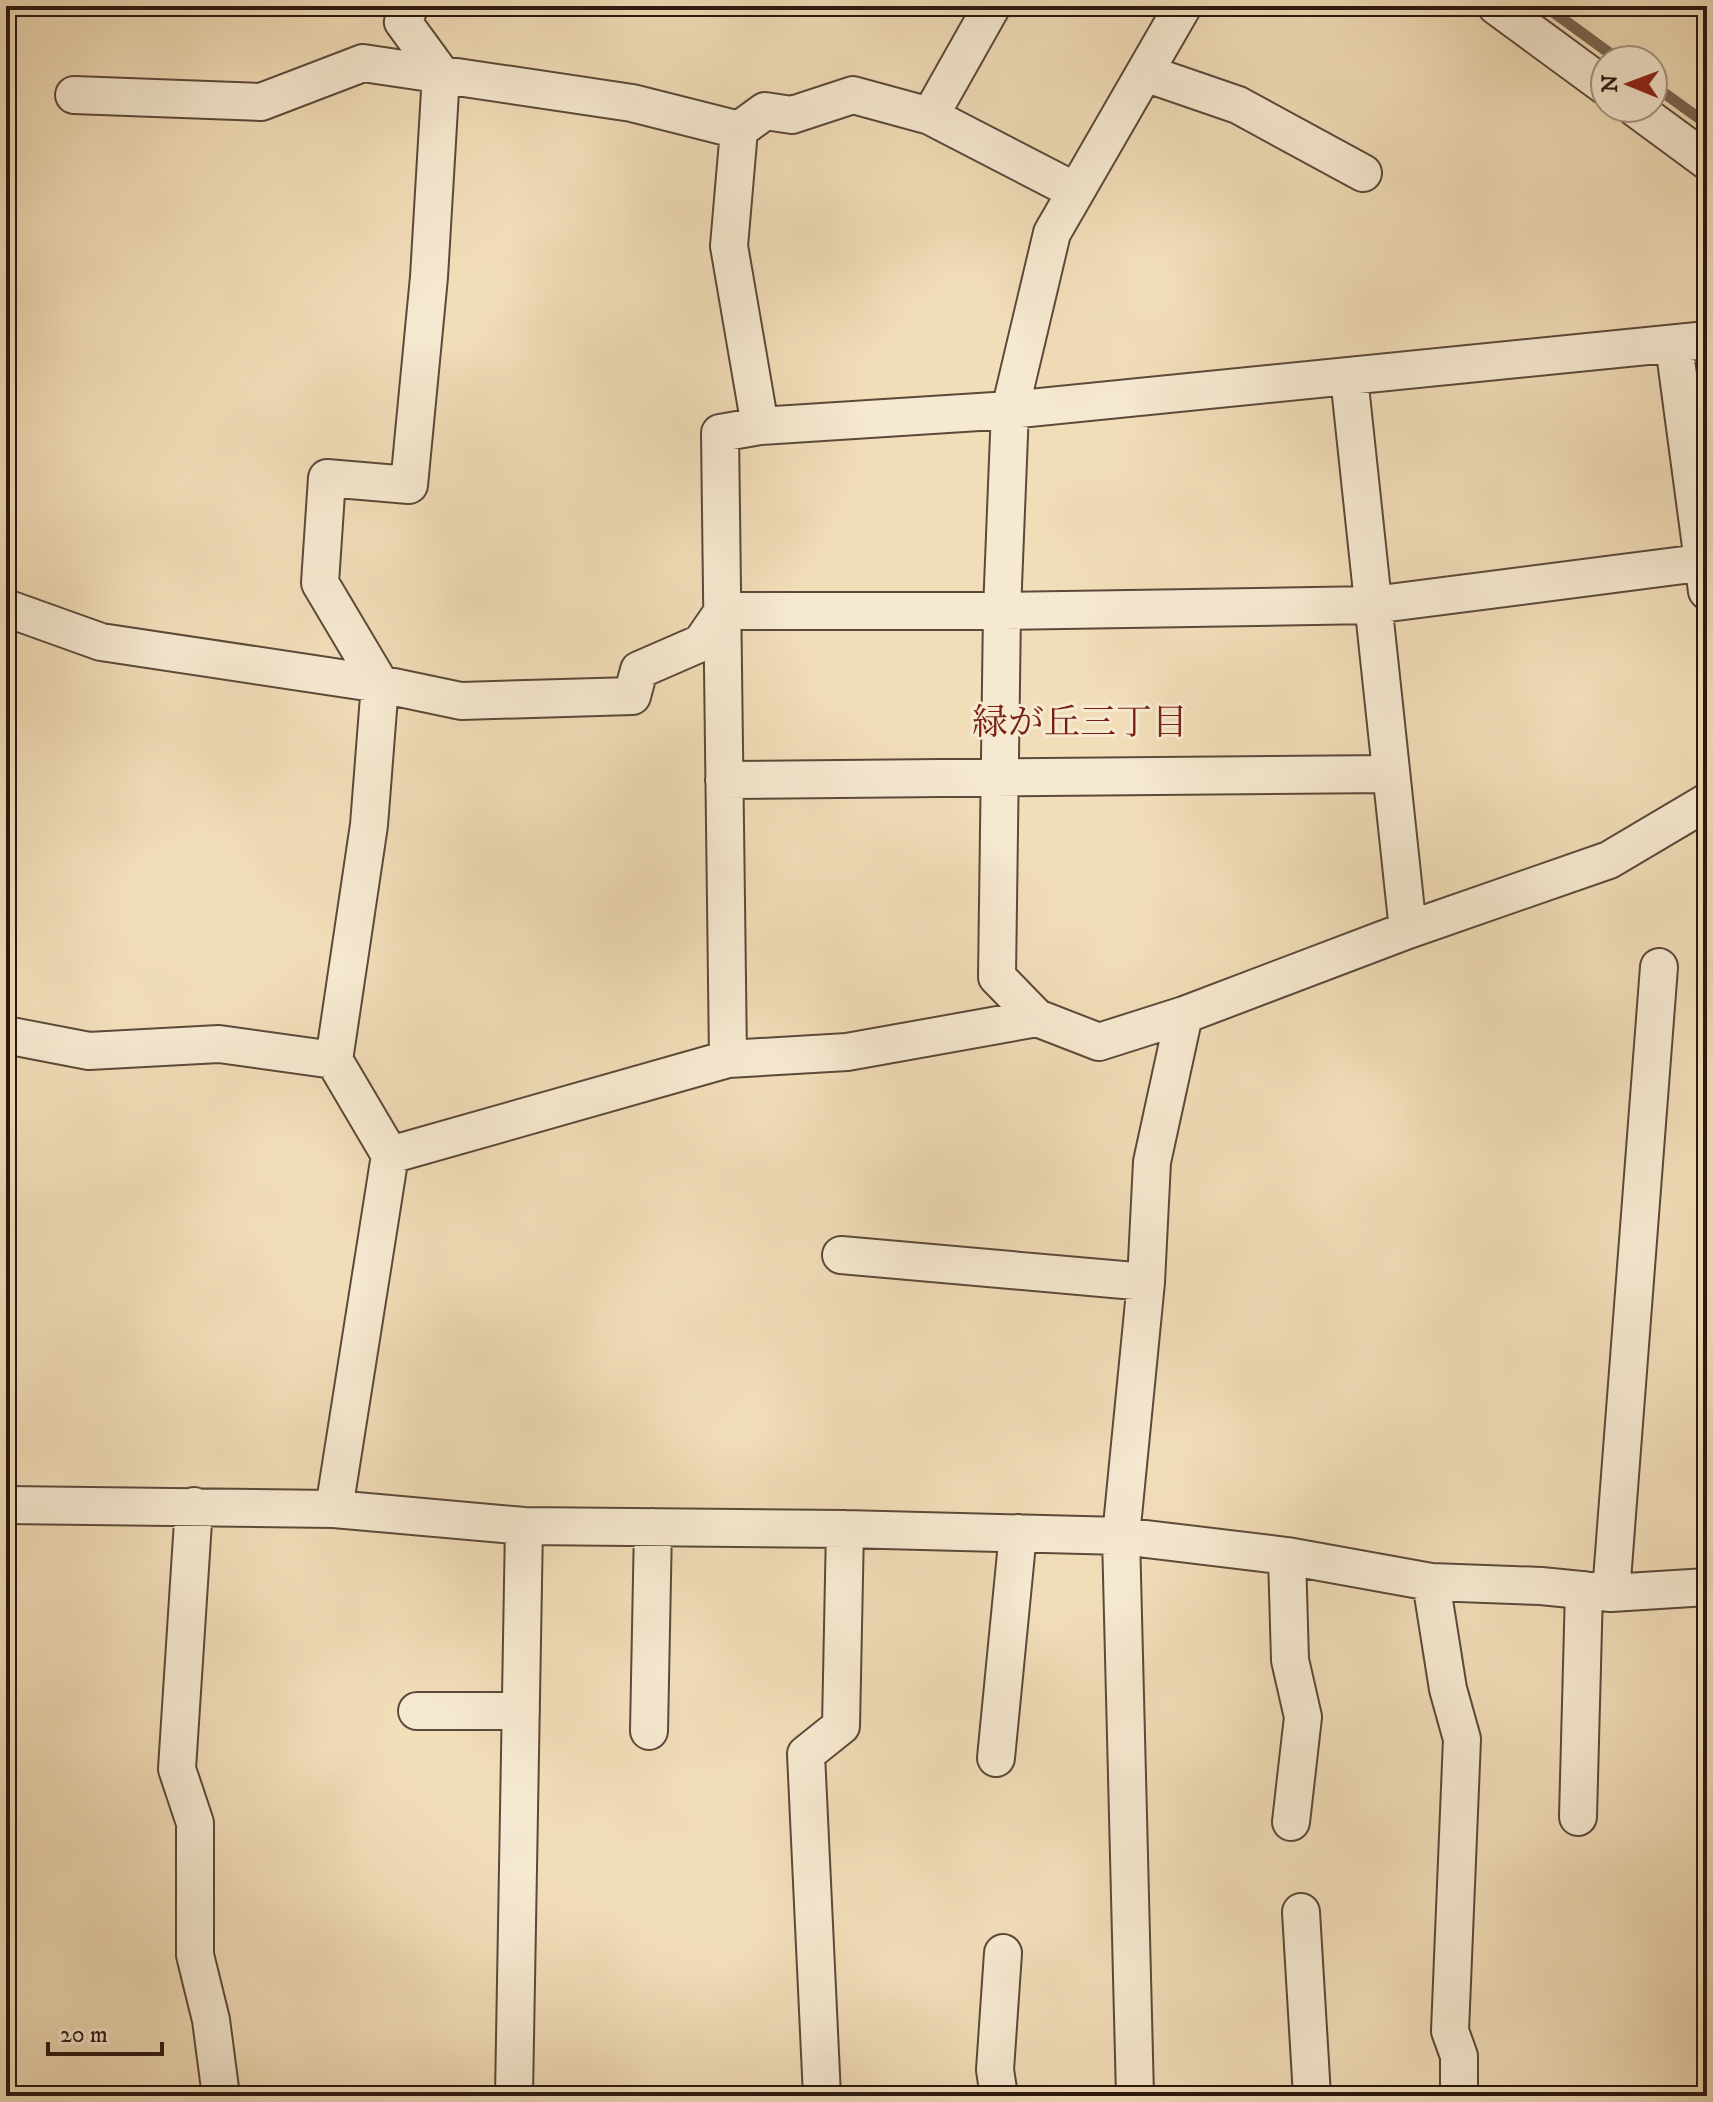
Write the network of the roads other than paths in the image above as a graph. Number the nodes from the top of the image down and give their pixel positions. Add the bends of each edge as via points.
1 (410, 6) edge
2 (992, 6) edge
3 (1183, 6) edge
4 (1496, 6) edge
5 (1145, 73) junction
6 (441, 74) junction
7 (1589, 74) edge
8 (74, 95) dead end
9 (930, 116) junction
10 (1657, 124) edge
11 (739, 130) junction
12 (1707, 161) edge
13 (1363, 173) dead end
14 (1075, 191) junction
15 (1691, 343) edge
16 (1349, 377) junction
17 (1010, 410) junction
18 (760, 426) junction
19 (1706, 572) edge
20 (1373, 605) junction
21 (7, 611) edge
22 (723, 611) junction
23 (1002, 611) junction
24 (380, 684) junction
25 (1391, 774) junction
26 (1002, 778) junction
27 (724, 780) junction
28 (1707, 802) edge
29 (1408, 930) junction
30 (1659, 967) dead end
31 (1184, 1015) junction
32 (1037, 1018) junction
33 (6, 1035) edge
34 (728, 1059) junction
35 (334, 1060) junction
36 (390, 1155) junction
37 (841, 1255) dead end
38 (1146, 1282) junction
39 (6, 1505) edge
40 (194, 1506) junction
41 (334, 1509) junction
42 (524, 1526) junction
43 (653, 1527) junction
44 (845, 1529) junction
45 (1018, 1533) junction
46 (1121, 1536) junction
47 (1287, 1556) junction
48 (1431, 1582) junction
49 (1707, 1587) edge
50 (1597, 1591) junction
51 (417, 1711) dead end
52 (521, 1711) junction
53 (649, 1731) dead end
54 (996, 1758) dead end
55 (1578, 1817) dead end
56 (1291, 1822) dead end
57 (1301, 1912) dead end
58 (1003, 1953) dead end
59 (221, 2096) edge
60 (514, 2096) edge
61 (822, 2096) edge
62 (999, 2096) edge
63 (1135, 2096) edge
64 (1312, 2096) edge
65 (1459, 2096) edge

1 - 6 street via 403,22
2 - 9 street
3 - 5 street
4 - 7 street
5 - 13 street via 1238,105
5 - 14 street
6 - 8 street via 363,63 261,102
6 - 11 street via 632,103
6 - 24 street via 409,485 327,478 320,583
9 - 11 street via 853,95 792,115 765,111
9 - 14 street
10 - 12 street
11 - 18 street via 729,246
14 - 17 street via 1052,233
15 - 16 street
15 - 19 street
16 - 17 street
16 - 20 street
17 - 18 street
17 - 23 street
18 - 22 street via 720,433
19 - 20 street
20 - 23 street
20 - 25 street
21 - 24 street via 101,642
22 - 23 street
22 - 24 street via 701,643 639,670 632,696 461,701
22 - 27 street
23 - 26 street
24 - 35 street via 369,825
25 - 26 street
25 - 29 street
26 - 27 street
26 - 32 street via 997,977
27 - 34 street
28 - 29 street via 1609,860
29 - 31 street
30 - 50 street
31 - 32 street via 1099,1042
31 - 38 street via 1152,1162
32 - 34 street via 847,1052
33 - 35 street via 89,1051 219,1044
34 - 36 street
35 - 36 street
36 - 41 street
37 - 38 street
38 - 46 street
39 - 40 street
40 - 41 street
40 - 59 street via 177,1769 195,1823 195,1955
41 - 42 street
42 - 43 street
42 - 52 street
43 - 44 street
43 - 53 street
44 - 45 street
44 - 61 street via 841,1726 806,1754
45 - 46 street
45 - 54 street
46 - 47 street
46 - 63 street
47 - 48 street
47 - 56 street via 1290,1660 1303,1717
48 - 50 street
48 - 65 street via 1448,1689 1462,1739 1450,2031 1459,2056
49 - 50 street
50 - 55 street
51 - 52 street
52 - 60 street
57 - 64 street
58 - 62 street via 995,2070

